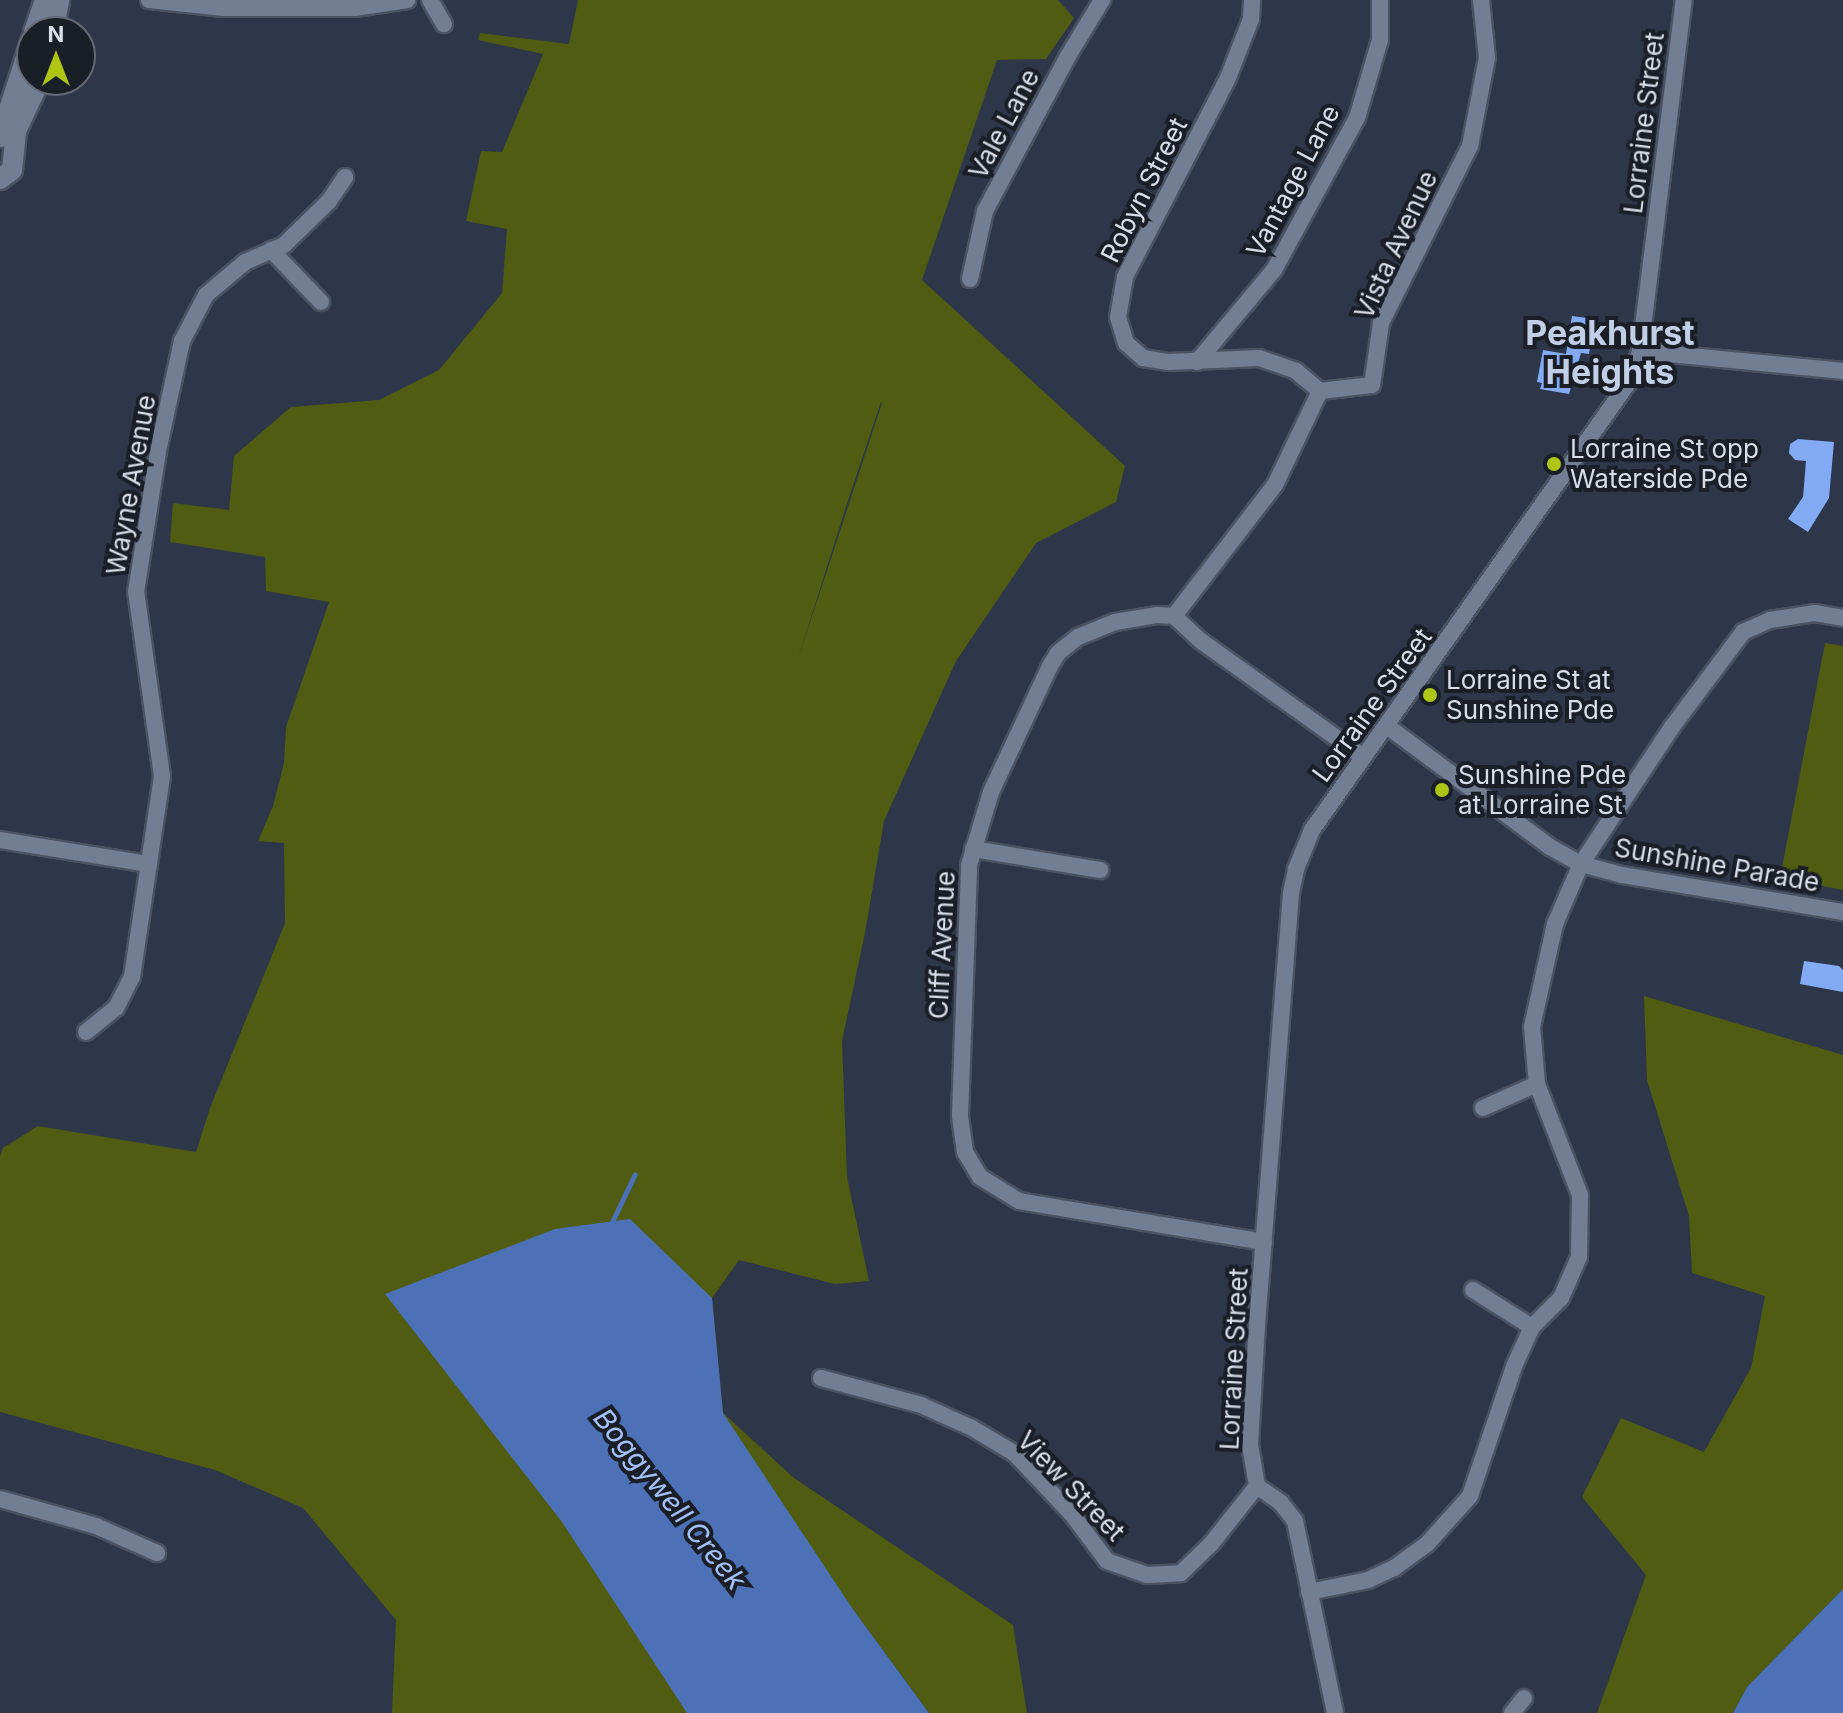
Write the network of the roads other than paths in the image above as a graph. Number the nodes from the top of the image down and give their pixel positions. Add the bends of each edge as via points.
1 (149, 0) edge
2 (407, 0) edge
3 (430, 0) edge
4 (1102, 0) edge
5 (1252, 0) edge
6 (1380, 0) edge
7 (1481, 0) edge
8 (1684, 0) edge
9 (444, 24) dead end
10 (16, 88) edge
11 (32, 96) edge
12 (0, 137) edge
13 (4, 165) edge
14 (345, 177) dead end
15 (271, 250) junction
16 (970, 279) dead end
17 (321, 302) dead end
18 (1640, 351) junction
19 (1197, 362) junction
20 (1843, 371) edge
21 (1320, 391) junction
22 (1842, 613) edge
23 (1174, 616) junction
24 (1387, 726) junction
25 (1363, 757) junction
26 (0, 840) edge
27 (973, 849) junction
28 (149, 864) junction
29 (1581, 864) junction
30 (1100, 870) dead end
31 (1843, 912) edge
32 (86, 1032) dead end
33 (1537, 1084) junction
34 (1483, 1108) dead end
35 (1264, 1242) junction
36 (1473, 1290) dead end
37 (1532, 1327) junction
38 (821, 1378) dead end
39 (1257, 1486) junction
40 (0, 1499) edge
41 (157, 1553) dead end
42 (1309, 1592) junction
43 (1524, 1698) dead end
44 (1335, 1713) edge
45 (1512, 1713) edge

1 - 2 street via 205,7 355,8
3 - 9 street
4 - 16 street, Vale Lane via 985,211
5 - 19 street, Robyn Street via 1251,19 1228,78 1125,277 1118,317 1126,343 1143,358
6 - 19 street, Vantage Lane via 1380,40 1357,118 1274,270
7 - 21 street, Vista Avenue via 1487,58 1470,146 1381,323 1372,385
8 - 18 street, Lorraine Street
10 - 12 street
11 - 13 street
14 - 15 street, Wayne Avenue via 310,223
15 - 17 street
15 - 28 street, Wayne Avenue via 245,262 206,295 182,341 158,451 136,592 162,776
18 - 20 street
18 - 24 street, Lorraine Street via 1622,396
19 - 21 street, Robyn Street via 1259,358 1296,371
21 - 23 street via 1275,485
22 - 29 street via 1770,620 1743,632
23 - 25 street
23 - 27 street, Cliff Avenue via 1095,628 1058,653 991,792
24 - 25 street, Lorraine Street
24 - 29 street, Sunshine Parade via 1550,847
25 - 35 street, Lorraine Street via 1312,830 1291,893
26 - 28 street
27 - 30 street
27 - 35 street, Cliff Avenue via 966,883 960,1115 965,1152 980,1177 1019,1201
28 - 32 street, Wayne Avenue via 132,977 116,1008
29 - 31 street, Sunshine Parade
29 - 33 street via 1540,977 1532,1027
33 - 34 street
33 - 37 street via 1580,1195 1579,1257 1561,1298
35 - 39 street, Lorraine Street via 1250,1445
36 - 37 street
37 - 42 street via 1470,1496 1427,1544 1394,1568 1368,1580
38 - 39 street, View Street via 921,1405 1014,1453 1071,1513 1107,1561 1147,1575 1181,1573
39 - 42 street via 1295,1521
40 - 41 street via 96,1526
42 - 44 street
43 - 45 street

